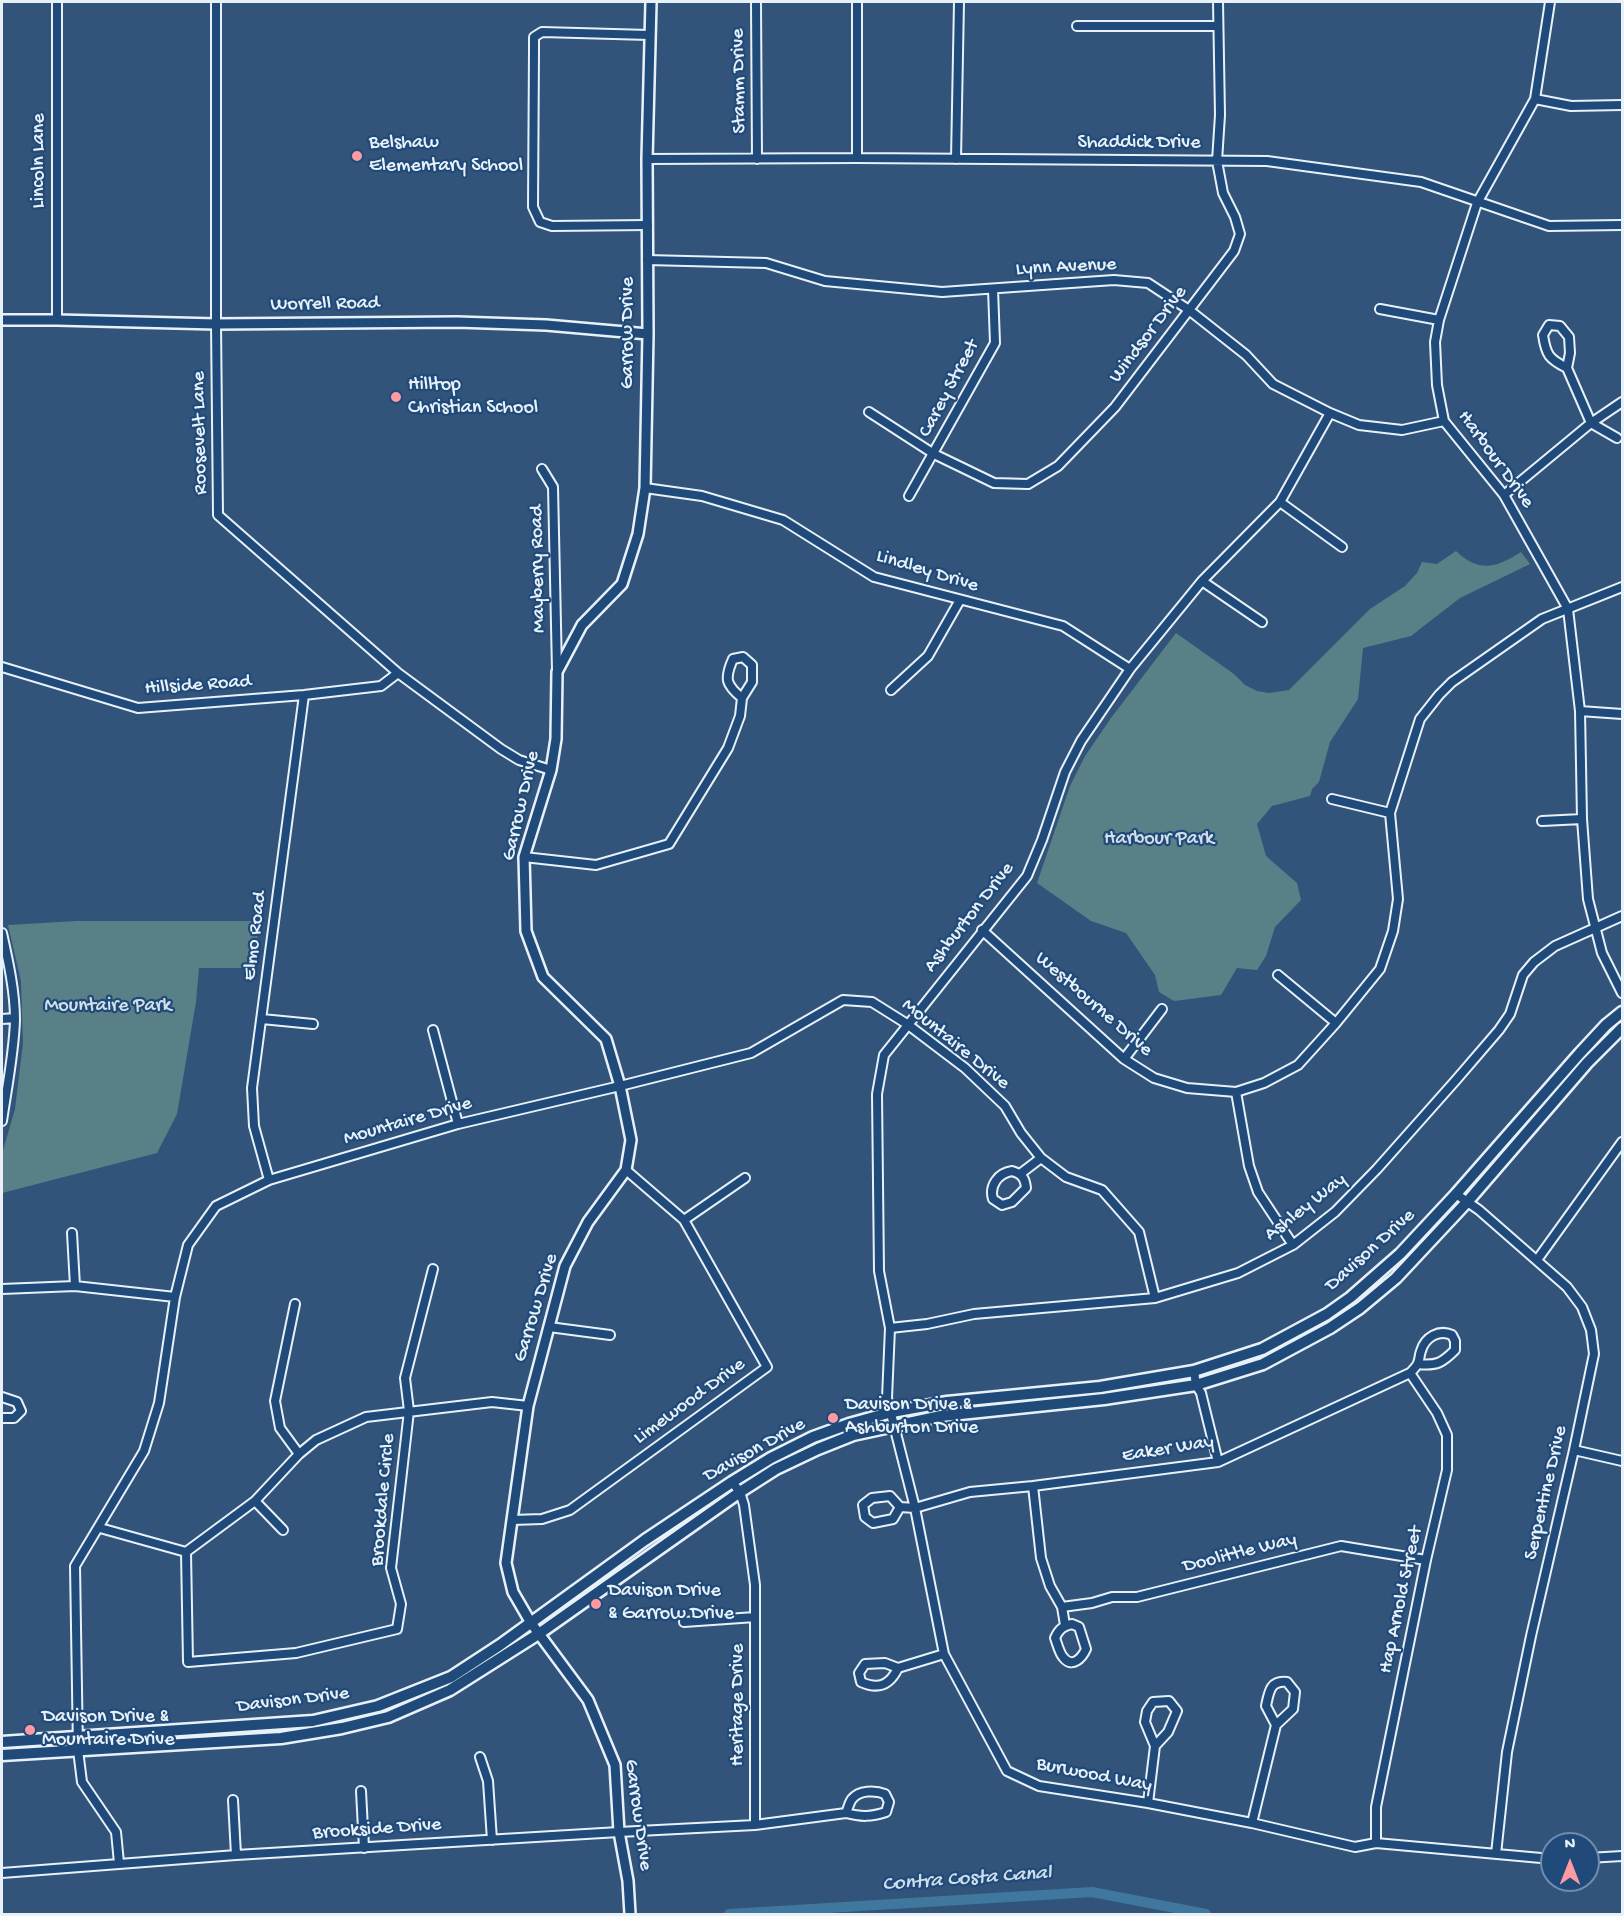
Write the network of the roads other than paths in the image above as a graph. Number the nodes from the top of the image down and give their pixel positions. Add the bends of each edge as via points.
1 (57, 2) edge
2 (216, 2) edge
3 (651, 2) edge
4 (756, 2) edge
5 (856, 2) edge
6 (959, 2) edge
7 (1218, 2) edge
8 (1550, 2) edge
9 (1077, 26) dead end
10 (1218, 26) junction
11 (649, 35) junction
12 (1535, 99) junction
13 (1623, 105) edge
14 (857, 158) junction
15 (647, 159) junction
16 (757, 159) junction
17 (956, 159) junction
18 (1217, 161) junction
19 (1477, 202) junction
20 (648, 225) junction
21 (1623, 225) edge
22 (647, 260) junction
23 (993, 289) junction
24 (1380, 309) dead end
25 (1189, 310) junction
26 (2, 320) edge
27 (57, 320) junction
28 (1439, 320) junction
29 (216, 324) junction
30 (648, 334) junction
31 (1567, 368) junction
32 (1623, 402) edge
33 (870, 412) dead end
34 (1330, 413) junction
35 (1444, 421) junction
36 (1591, 423) junction
37 (1617, 438) dead end
38 (934, 454) junction
39 (542, 469) dead end
40 (645, 488) junction
41 (1504, 495) junction
42 (909, 496) dead end
43 (1280, 502) junction
44 (1342, 547) dead end
45 (1202, 581) junction
46 (1623, 587) edge
47 (960, 600) junction
48 (1568, 609) junction
49 (1262, 622) dead end
50 (2, 667) edge
51 (1130, 669) junction
52 (557, 672) junction
53 (398, 673) junction
54 (891, 690) dead end
55 (304, 696) junction
56 (742, 698) junction
57 (1580, 711) junction
58 (1623, 714) edge
59 (551, 770) junction
60 (1332, 799) dead end
61 (1390, 813) junction
62 (1582, 819) junction
63 (1542, 821) dead end
64 (524, 857) junction
65 (1623, 916) edge
66 (1594, 929) junction
67 (982, 930) junction
68 (2, 933) edge
69 (1278, 975) dead end
70 (1623, 993) edge
71 (1162, 1009) dead end
72 (1623, 1012) edge
73 (15, 1018) junction
74 (2, 1019) edge
75 (262, 1019) junction
76 (1336, 1023) junction
77 (313, 1024) dead end
78 (908, 1024) junction
79 (1623, 1028) edge
80 (433, 1030) dead end
81 (1124, 1059) junction
82 (620, 1086) junction
83 (1236, 1092) junction
84 (2, 1121) edge
85 (458, 1124) junction
86 (1623, 1142) edge
87 (1041, 1158) junction
88 (627, 1170) junction
89 (1020, 1174) junction
90 (745, 1178) dead end
91 (269, 1180) junction
92 (1456, 1194) junction
93 (1468, 1201) junction
94 (684, 1220) junction
95 (72, 1233) dead end
96 (1293, 1245) junction
97 (1537, 1260) junction
98 (433, 1269) dead end
99 (75, 1286) junction
100 (2, 1289) edge
101 (175, 1297) junction
102 (1155, 1298) junction
103 (295, 1304) dead end
104 (549, 1327) junction
105 (890, 1328) junction
106 (610, 1335) dead end
107 (1418, 1364) junction
108 (1194, 1371) junction
109 (1410, 1373) junction
110 (1196, 1384) junction
111 (2, 1397) edge
112 (528, 1406) junction
113 (409, 1411) junction
114 (892, 1412) junction
115 (2, 1418) edge
116 (895, 1425) junction
117 (1574, 1450) junction
118 (299, 1454) junction
119 (1218, 1461) junction
120 (1623, 1461) edge
121 (732, 1482) junction
122 (1033, 1486) junction
123 (740, 1492) junction
124 (255, 1502) junction
125 (900, 1507) junction
126 (915, 1508) junction
127 (512, 1520) junction
128 (100, 1528) junction
129 (283, 1530) dead end
130 (186, 1552) junction
131 (1426, 1560) junction
132 (1062, 1607) junction
133 (755, 1617) junction
134 (684, 1622) dead end
135 (531, 1623) junction
136 (1065, 1625) junction
137 (540, 1633) junction
138 (944, 1654) junction
139 (898, 1668) junction
140 (1276, 1725) junction
141 (78, 1738) junction
142 (2, 1742) edge
143 (1155, 1746) junction
144 (78, 1750) junction
145 (2, 1755) edge
146 (480, 1757) dead end
147 (361, 1791) dead end
148 (233, 1800) dead end
149 (1148, 1803) junction
150 (846, 1814) junction
151 (1252, 1823) junction
152 (755, 1825) junction
153 (618, 1832) junction
154 (492, 1840) junction
155 (1376, 1843) junction
156 (364, 1848) junction
157 (1496, 1854) junction
158 (236, 1855) junction
159 (1623, 1856) edge
160 (1600, 1857) edge
161 (1540, 1859) edge
162 (119, 1863) junction
163 (2, 1873) edge
164 (630, 1914) edge

1 - 27 street, Lincoln Lane
2 - 29 street, Roosevelt Lane
3 - 11 street, Garrow Drive
4 - 16 street, Stamm Drive
5 - 14 street
6 - 17 street
7 - 10 street, Windsor Drive
8 - 12 street, Harbour Drive
9 - 10 street
10 - 18 street, Windsor Drive
11 - 15 street, Garrow Drive
11 - 20 street via 542,32 534,38 533,62 533,207 540,222 552,226
12 - 13 street via 1571,106
12 - 19 street, Harbour Drive
14 - 16 street, Shaddick Drive
14 - 17 street, Shaddick Drive
15 - 16 street, Shaddick Drive
15 - 20 street, Garrow Drive
17 - 18 street, Shaddick Drive
18 - 19 street, Shaddick Drive via 1267,161 1421,182
18 - 25 street, Windsor Drive via 1223,193 1240,234 1234,251
19 - 21 street, Shaddick Drive via 1549,226
19 - 28 street, Harbour Drive
20 - 22 street, Garrow Drive
22 - 23 street, Lynn Avenue via 766,263 825,281 942,292
22 - 30 street, Garrow Drive
23 - 25 street, Lynn Avenue via 1114,280 1148,283
23 - 38 street, Carey Street via 995,343
24 - 28 street
25 - 34 street, Lynn Avenue via 1246,355 1273,384
25 - 38 street, Windsor Drive via 1115,407 1058,466 1028,484 994,483
26 - 27 street, Worrell Road
27 - 29 street, Worrell Road
28 - 35 street, Harbour Drive via 1435,342 1437,385
29 - 30 street, Worrell Road via 457,322
29 - 53 street, Roosevelt Lane via 218,515
30 - 40 street, Garrow Drive
31 - 31 street via 1569,337 1560,326 1550,325 1543,335 1545,349 1551,360
31 - 36 street
32 - 36 street
33 - 38 street, Windsor Drive
34 - 35 street, Lynn Avenue via 1359,425 1402,429
34 - 43 street, Ashburton Drive
35 - 41 street, Harbour Drive
36 - 37 street
36 - 41 street
38 - 42 street, Carey Street
39 - 52 street, Mayberry Road via 553,487
40 - 47 street, Lindley Drive via 702,496 783,520 874,577
40 - 52 street, Garrow Drive via 638,534 622,584 582,625
41 - 48 street, Harbour Drive
43 - 44 street
43 - 45 street, Ashburton Drive
45 - 49 street
45 - 51 street, Ashburton Drive
46 - 48 street, Westbourne Drive
47 - 51 street, Lindley Drive via 1063,626
47 - 54 street via 928,656
48 - 57 street, Harbour Drive
48 - 61 street, Westbourne Drive via 1542,620 1439,694 1420,719
50 - 55 street, Hillside Road via 138,708
51 - 67 street, Ashburton Drive via 1081,741 1065,772 1027,876
52 - 59 street, Garrow Drive via 556,739
53 - 55 street, Hillside Road via 381,686
53 - 59 street, Roosevelt Lane via 501,749 519,760
55 - 75 street, Elmo Road
56 - 56 street via 752,682 752,665 743,657 733,659 728,670 728,683
56 - 64 street via 728,748 669,844 596,865
57 - 58 street
57 - 62 street, Harbour Drive
59 - 64 street, Garrow Drive
60 - 61 street
61 - 76 street, Westbourne Drive via 1398,899 1393,931 1380,969
62 - 63 street
62 - 66 street, Harbour Drive via 1585,878
64 - 82 street, Garrow Drive via 526,931 543,977 606,1039
65 - 66 street, Ashley Way
66 - 70 street, Harbour Drive
66 - 96 street, Ashley Way via 1555,946 1534,962 1523,975 1510,1014 1464,1072 1335,1212
67 - 78 street, Ashburton Drive
67 - 81 street, Westbourne Drive
68 - 73 street
69 - 76 street
71 - 81 street
72 - 92 main road, Davison Drive via 1606,1025
73 - 74 street
73 - 84 street
75 - 77 street
75 - 91 street, Elmo Road via 252,1088 253,1116
76 - 83 street, Westbourne Drive via 1298,1065
78 - 82 street, Mountaire Drive via 872,1002 843,1000 751,1053
78 - 87 street, Mountaire Drive via 965,1068 1005,1106
78 - 105 street, Ashburton Drive via 884,1055 877,1094 879,1271
79 - 93 main road, Davison Drive via 1587,1063
80 - 85 street
81 - 83 street, Westbourne Drive via 1154,1078 1187,1088
82 - 85 street, Mountaire Drive
82 - 88 street, Garrow Drive via 631,1140
83 - 96 street via 1249,1166 1258,1192
85 - 91 street, Mountaire Drive
86 - 97 street
87 - 89 street
87 - 102 street, Mountaire Drive via 1066,1177 1102,1190 1139,1232
88 - 94 street, Limewood Drive
88 - 104 street, Garrow Drive via 588,1222 565,1266
89 - 89 street via 1005,1172 993,1184 993,1199 1002,1205 1012,1202 1026,1188
90 - 94 street
91 - 101 street, Mountaire Drive via 216,1206 188,1245
92 - 93 street, Serpentine Drive
92 - 108 main road, Davison Drive via 1400,1254 1351,1298 1262,1349
93 - 97 street, Serpentine Drive
93 - 110 main road, Davison Drive via 1396,1278 1360,1308 1263,1364
94 - 127 street, Limewood Drive via 767,1367 570,1510 542,1519
95 - 99 street
96 - 102 street, Ashley Way via 1238,1273
97 - 117 street, Serpentine Drive via 1567,1287 1582,1307 1591,1330 1594,1354
98 - 113 street via 405,1378
99 - 100 street
99 - 101 street
101 - 128 street, Mountaire Drive via 159,1403 144,1451
102 - 105 street, Ashley Way via 974,1314
103 - 118 street via 275,1401 280,1428
104 - 106 street
104 - 112 street, Garrow Drive
105 - 114 street, Ashburton Drive via 887,1398
107 - 107 street via 1444,1361 1455,1350 1452,1335 1437,1333 1426,1341
107 - 109 street
108 - 110 street
108 - 114 main road, Davison Drive via 1100,1387 947,1402
109 - 119 street, Eaker Way
109 - 131 street, Hap Arnold Street via 1447,1435 1447,1470
110 - 116 main road, Davison Drive
110 - 119 street
111 - 115 street via 17,1402 21,1411 14,1418
112 - 113 street via 492,1402
112 - 127 street, Garrow Drive
113 - 118 street via 366,1417 316,1440
113 - 130 street, Brookdale Circle via 391,1568 401,1604 397,1629 296,1653 188,1662
114 - 116 street, Burwood Way
114 - 121 main road, Davison Drive via 813,1437
116 - 123 main road, Davison Drive via 818,1449
116 - 126 street, Burwood Way
117 - 120 street
117 - 157 street, Serpentine Drive via 1507,1752
118 - 124 street
119 - 122 street, Eaker Way
121 - 123 street, Heritage Drive
121 - 135 main road, Davison Drive
122 - 126 street, Eaker Way via 970,1492
122 - 132 street via 1041,1558
123 - 133 street, Heritage Drive via 755,1585
123 - 137 main road, Davison Drive
124 - 129 street
124 - 130 street
125 - 125 street via 890,1496 872,1498 862,1505 865,1517 873,1523 893,1519
125 - 126 street
126 - 138 street, Burwood Way
127 - 135 street, Garrow Drive via 506,1563 513,1592
128 - 130 street
128 - 141 street, Mountaire Drive via 75,1566
131 - 132 street, Doolittle Way via 1341,1546 1137,1597 1112,1597
131 - 155 street, Hap Arnold Street via 1376,1807
132 - 136 street
133 - 134 street
133 - 152 street, Heritage Drive
135 - 137 street, Garrow Drive
135 - 141 main road, Davison Drive via 451,1677 378,1706 339,1716
136 - 136 street via 1055,1638 1063,1658 1076,1661 1086,1649 1079,1627
137 - 144 main road, Davison Drive via 450,1690 388,1717 281,1738
137 - 153 street, Garrow Drive via 588,1700 615,1765
138 - 139 street
138 - 149 street, Burwood Way via 1007,1771 1039,1786
139 - 139 street via 885,1663 865,1664 859,1673 861,1682 871,1686 885,1684
140 - 140 street via 1293,1709 1296,1692 1287,1682 1272,1685 1266,1706
140 - 151 street
141 - 142 main road, Davison Drive
141 - 144 street, Mountaire Drive
143 - 143 street via 1168,1732 1177,1711 1169,1701 1153,1702 1147,1711 1145,1722
143 - 149 street
144 - 145 main road, Davison Drive
144 - 162 street, Mountaire Drive via 82,1782 116,1832
146 - 154 street via 488,1781
147 - 156 street
148 - 158 street
149 - 151 street, Burwood Way
150 - 150 street, Brookside Drive via 871,1817 886,1812 889,1802 885,1794 874,1790 852,1798
150 - 152 street, Brookside Drive
151 - 155 street, Burwood Way via 1354,1847
152 - 153 street, Brookside Drive
153 - 154 street, Brookside Drive
153 - 164 street, Garrow Drive
154 - 156 street, Brookside Drive
155 - 157 street, Burwood Way
156 - 158 street, Brookside Drive
157 - 161 street, Burwood Way
158 - 162 street, Brookside Drive
159 - 160 street
162 - 163 street, Brookside Drive

